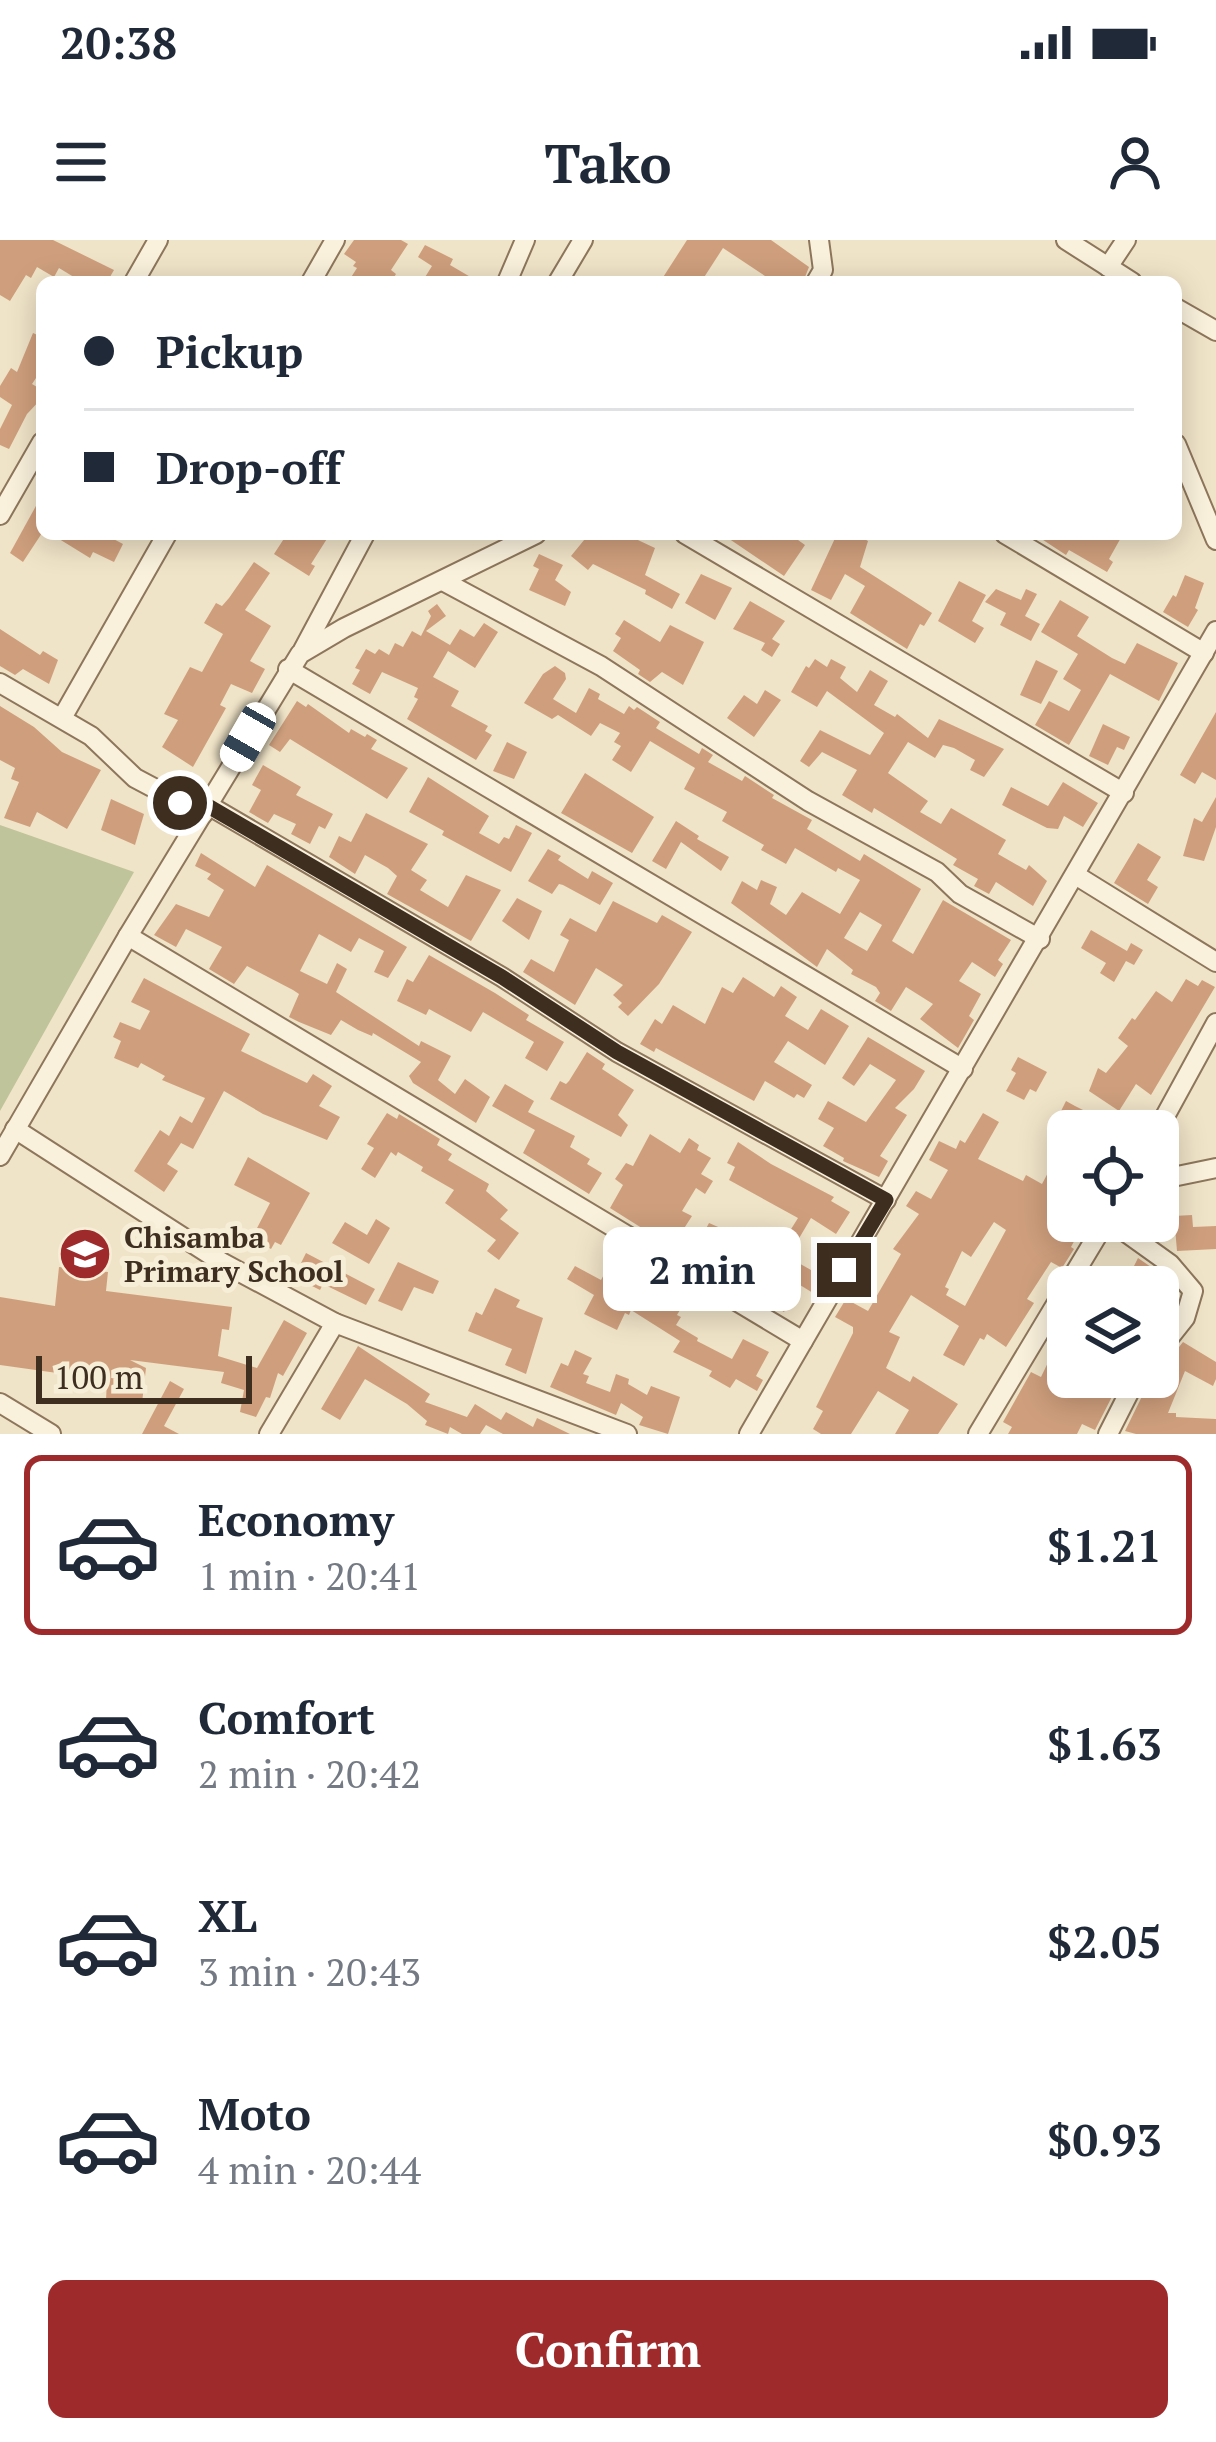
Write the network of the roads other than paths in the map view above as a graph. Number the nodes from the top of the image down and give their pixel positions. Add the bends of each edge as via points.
1 (158, 240) edge
2 (335, 240) edge
3 (525, 240) edge
4 (583, 240) edge
5 (819, 240) edge
6 (1066, 240) edge
7 (1126, 240) edge
8 (1108, 267) junction
9 (137, 276) edge
10 (314, 276) edge
11 (510, 276) edge
12 (562, 276) edge
13 (820, 276) edge
14 (1122, 276) edge
15 (1182, 311) edge
16 (1216, 331) edge
17 (36, 452) edge
18 (1182, 458) edge
19 (0, 515) edge
20 (164, 540) edge
21 (362, 540) edge
22 (524, 540) edge
23 (696, 540) edge
24 (1015, 540) edge
25 (1216, 540) edge
26 (443, 580) junction
27 (1216, 632) edge
28 (1204, 653) junction
29 (294, 662) junction
30 (0, 683) edge
31 (62, 718) junction
32 (1124, 793) junction
33 (205, 810) junction
34 (1077, 876) junction
35 (128, 936) junction
36 (1040, 939) junction
37 (1216, 962) edge
38 (1216, 1023) edge
39 (964, 1069) junction
40 (1168, 1110) edge
41 (15, 1130) junction
42 (0, 1156) edge
43 (1216, 1168) edge
44 (1179, 1176) edge
45 (886, 1200) junction
46 (1095, 1242) edge
47 (1138, 1242) edge
48 (1172, 1266) edge
49 (1179, 1275) edge
50 (335, 1323) junction
51 (1179, 1326) edge
52 (803, 1341) junction
53 (1126, 1398) edge
54 (0, 1402) edge
55 (51, 1434) edge
56 (269, 1434) edge
57 (627, 1434) edge
58 (748, 1434) edge
59 (978, 1434) edge
60 (1108, 1434) edge

1 - 9 street
2 - 10 street
3 - 11 street
4 - 12 street
5 - 13 street
6 - 8 street
7 - 8 street
8 - 14 street
15 - 16 street
17 - 19 street
18 - 25 street
20 - 31 street
21 - 29 street
22 - 26 street
23 - 32 street
24 - 28 street
26 - 29 street
26 - 36 street via 601,666
27 - 28 street
28 - 32 street
29 - 33 street
29 - 39 street
30 - 31 street
31 - 33 street via 135,778
32 - 34 street
33 - 35 street
33 - 45 street
34 - 36 street
34 - 37 street
35 - 41 street
35 - 52 street
36 - 39 street
38 - 40 street
39 - 45 street
41 - 42 street
41 - 50 street via 223,1263
43 - 44 street
45 - 52 street
46 - 59 street
47 - 48 street
49 - 51 street via 1193,1291
50 - 56 street
50 - 57 street
52 - 58 street
53 - 60 street
54 - 55 street

